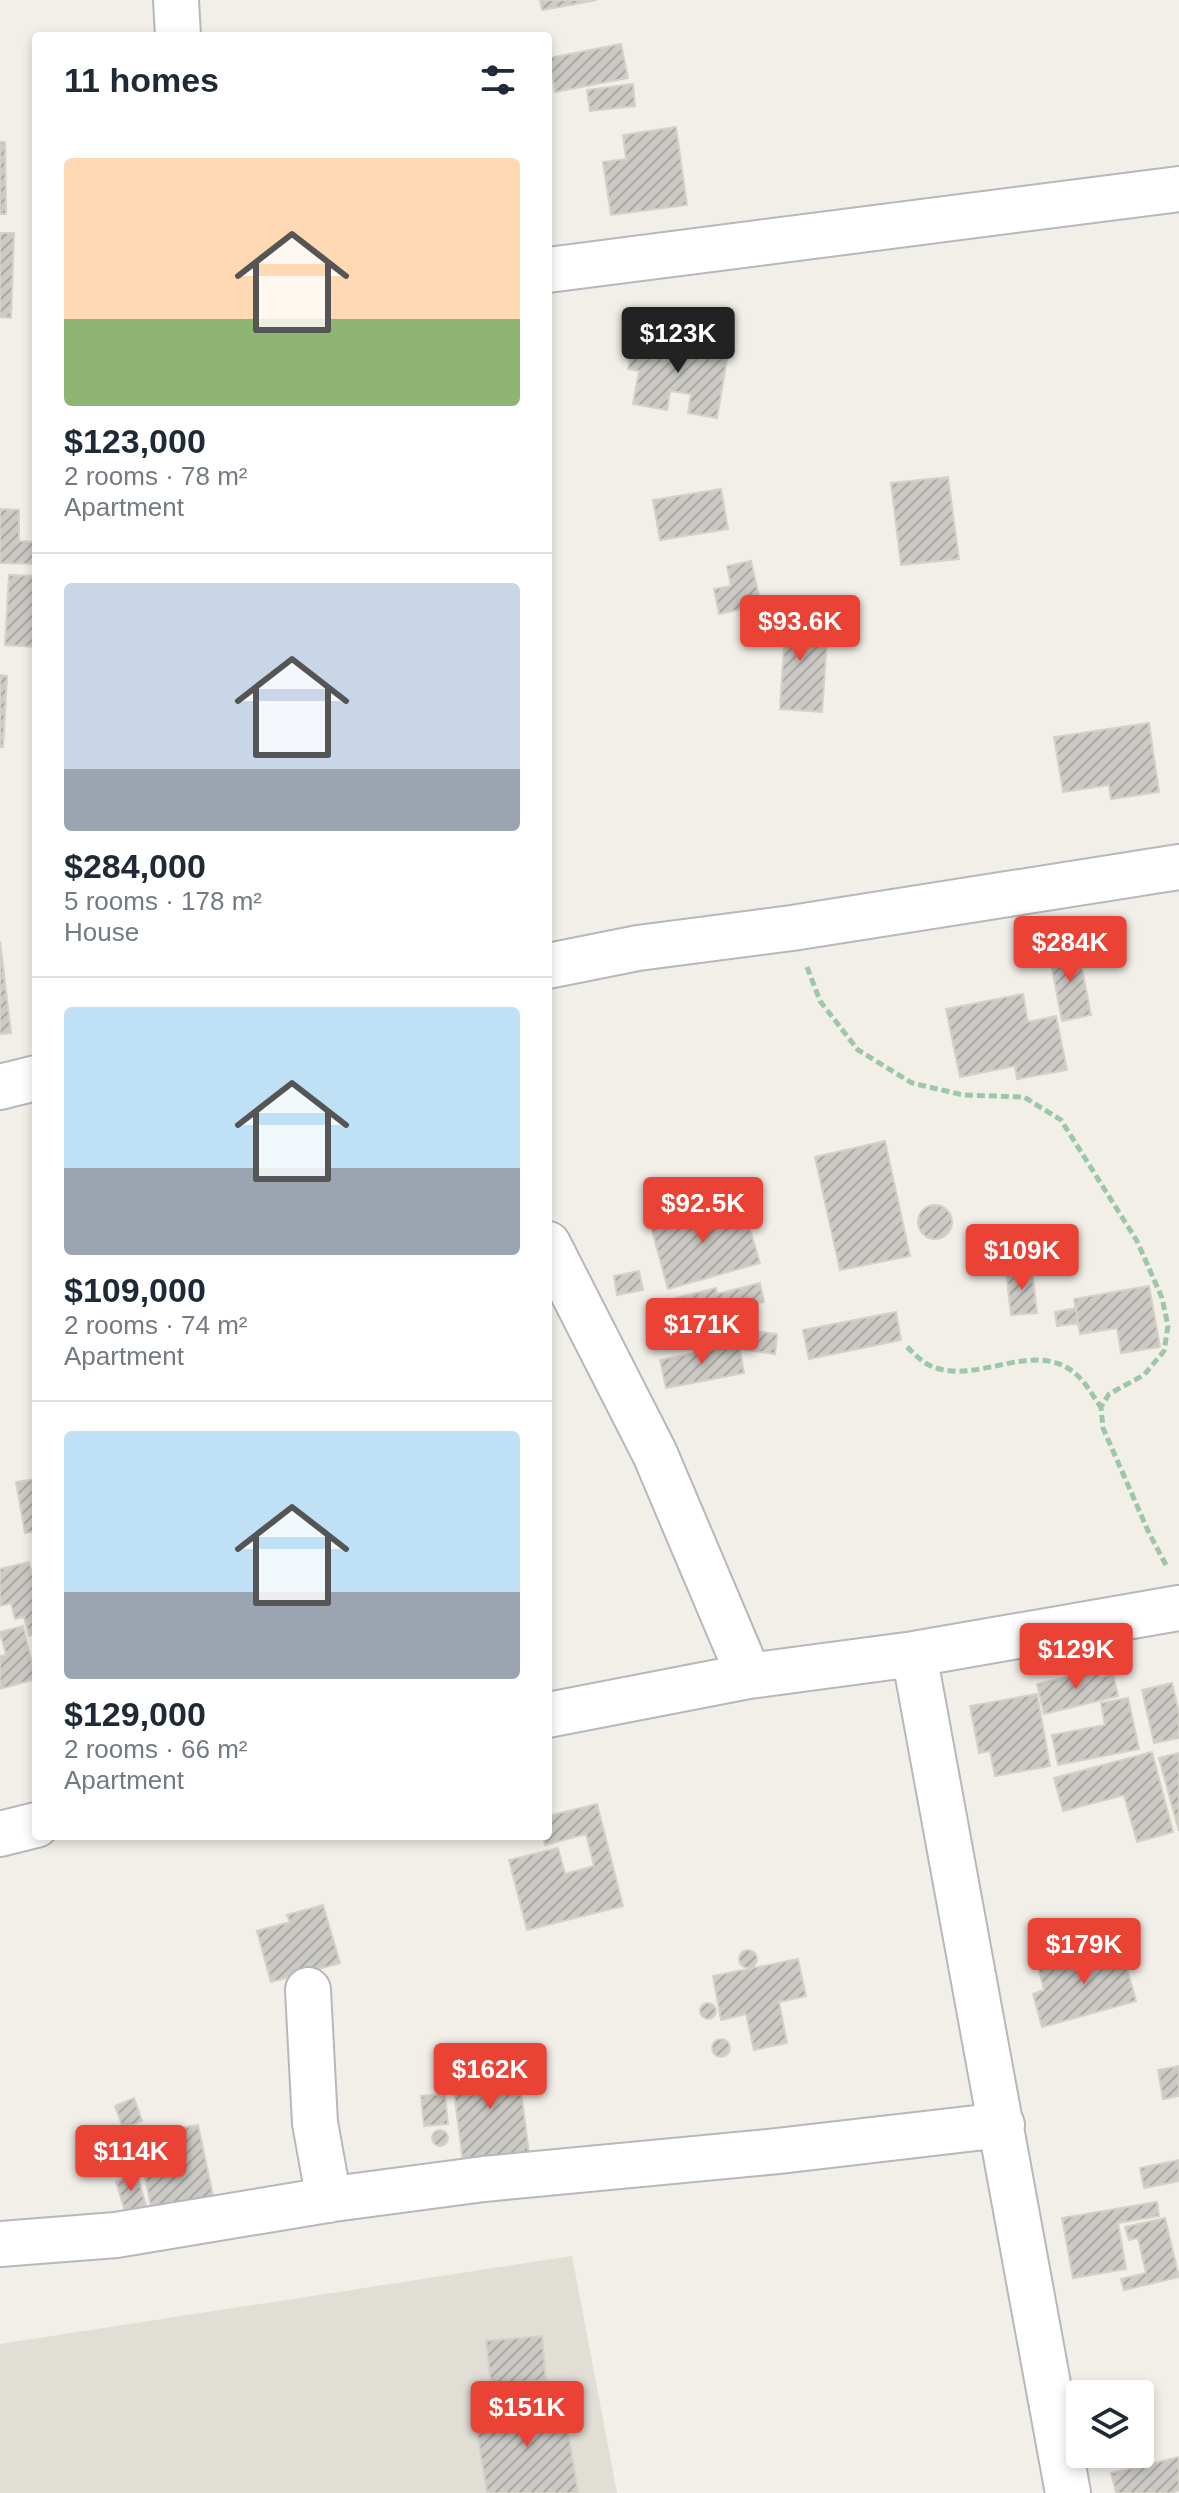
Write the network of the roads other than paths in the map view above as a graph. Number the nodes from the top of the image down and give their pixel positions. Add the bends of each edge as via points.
1 (176, 0) edge
2 (178, 32) edge
3 (1179, 189) edge
4 (552, 269) edge
5 (1179, 867) edge
6 (552, 965) edge
7 (32, 1079) edge
8 (0, 1087) edge
9 (552, 1252) edge
10 (1176, 1593) edge
11 (914, 1654) junction
12 (749, 1676) junction
13 (552, 1714) edge
14 (32, 1826) edge
15 (0, 1834) edge
16 (308, 1990) dead end
17 (1002, 2125) junction
18 (329, 2200) junction
19 (0, 2244) edge
20 (1068, 2493) edge

1 - 2 street
3 - 4 street
5 - 6 street
7 - 8 street
9 - 12 street via 655,1454
10 - 11 street
11 - 12 street
11 - 17 street
12 - 13 street
14 - 15 street
16 - 18 street via 315,2123
17 - 18 street
17 - 20 street
18 - 19 street via 116,2235

